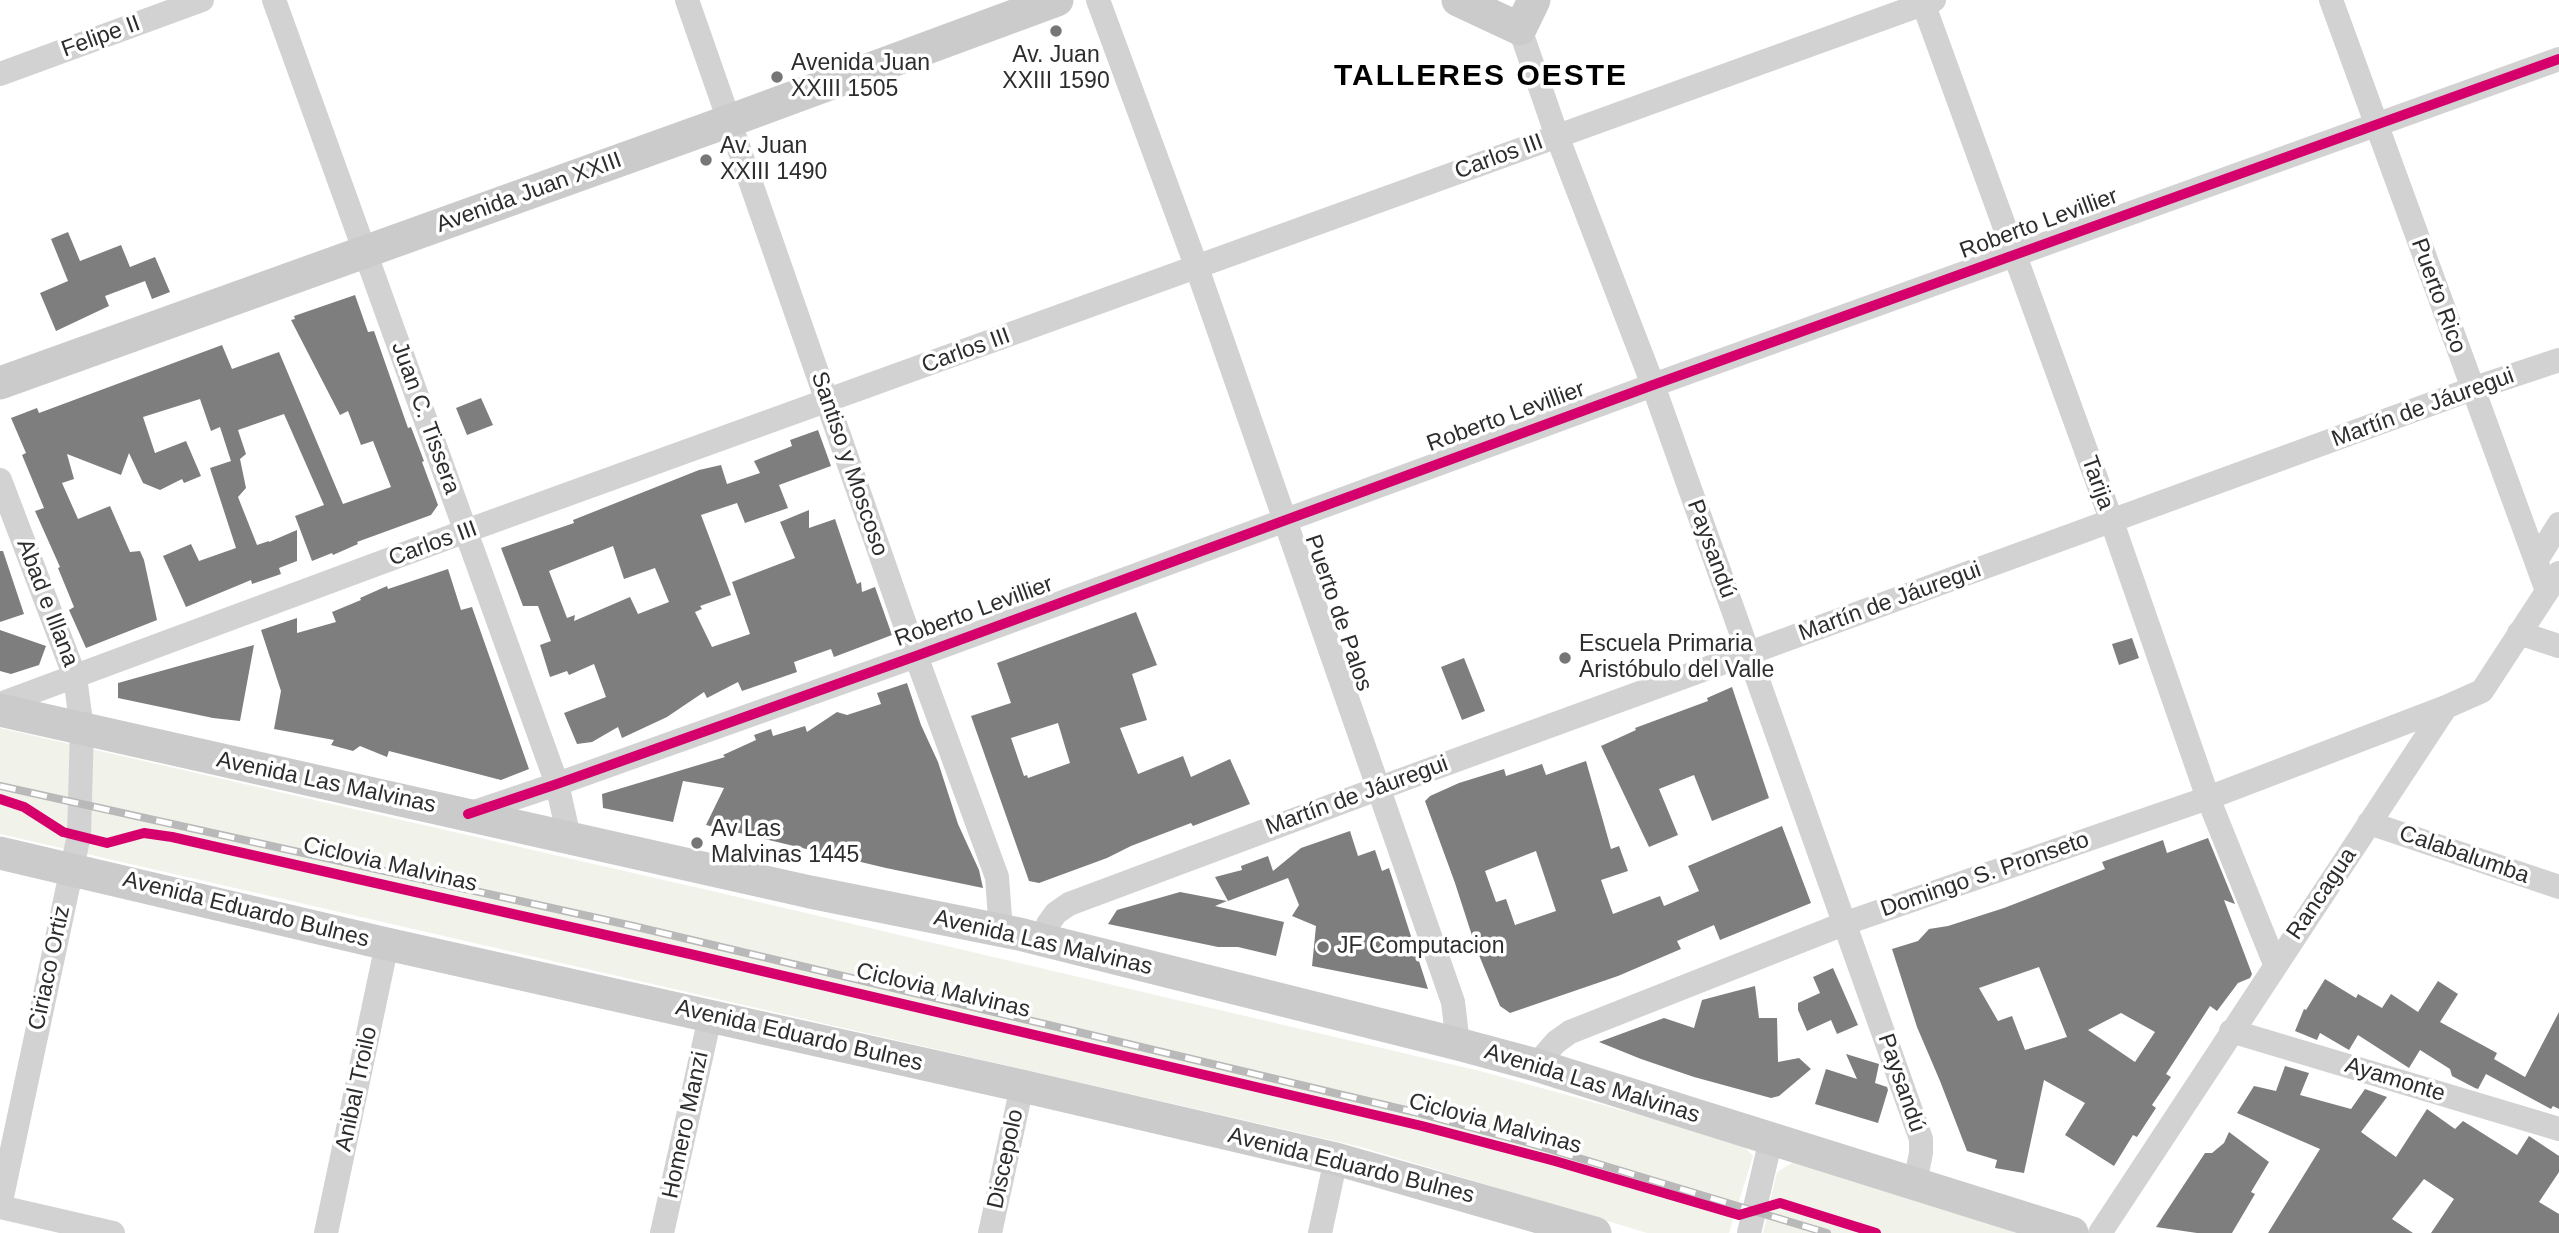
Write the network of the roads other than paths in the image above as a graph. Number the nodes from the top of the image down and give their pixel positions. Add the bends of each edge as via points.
1 (202, 0) edge
2 (274, 0) edge
3 (687, 0) edge
4 (1057, 0) edge
5 (1098, 0) edge
6 (1458, 0) edge
7 (1534, 0) edge
8 (2331, 0) edge
9 (1927, 1) edge
10 (1520, 29) junction
11 (2559, 59) edge
12 (0, 74) edge
13 (729, 121) junction
14 (2377, 126) junction
15 (1557, 136) junction
16 (364, 253) junction
17 (2014, 255) junction
18 (1197, 268) junction
19 (2559, 360) edge
20 (0, 383) edge
21 (1653, 386) junction
22 (2472, 389) junction
23 (827, 401) junction
24 (0, 480) edge
25 (1284, 520) junction
26 (2112, 522) junction
27 (2559, 524) edge
28 (466, 531) junction
29 (2536, 561) junction
30 (2553, 582) edge
31 (2519, 634) junction
32 (2559, 646) edge
33 (1748, 653) junction
34 (916, 656) junction
35 (75, 677) junction
36 (0, 704) edge
37 (2446, 707) junction
38 (0, 710) edge
39 (82, 729) junction
40 (558, 784) junction
41 (1377, 789) junction
42 (2208, 798) junction
43 (468, 814) junction
44 (2369, 823) junction
45 (569, 837) junction
46 (0, 853) edge
47 (71, 868) junction
48 (2559, 887) edge
49 (1846, 923) junction
50 (1001, 930) junction
51 (1044, 940) junction
52 (387, 944) junction
53 (2275, 964) junction
54 (710, 1017) junction
55 (2231, 1031) junction
56 (1458, 1044) junction
57 (1536, 1065) junction
58 (1022, 1086) junction
59 (2559, 1129) edge
60 (1771, 1139) junction
61 (1336, 1159) junction
62 (1915, 1183) junction
63 (0, 1206) edge
64 (1535, 1224) edge
65 (113, 1233) edge
66 (326, 1233) edge
67 (662, 1233) edge
68 (990, 1233) edge
69 (1320, 1233) edge
70 (1595, 1233) edge
71 (1749, 1233) edge
72 (2072, 1233) edge
73 (2100, 1233) edge

1 - 12 street, Felipe II
2 - 16 street, Juan C. Tissera
3 - 13 street, Santiso y Moscoso
4 - 13 main road, Avenida Juan XXIII
5 - 18 street, Puerto de Palos
6 - 10 main road
7 - 10 main road
8 - 14 street, Puerto Rico
9 - 15 street, Carlos III
9 - 17 street, Tarija
10 - 15 street, Paysandú
11 - 14 street, Roberto Levillier
13 - 16 main road, Avenida Juan XXIII
13 - 23 street, Santiso y Moscoso
14 - 17 street, Roberto Levillier
14 - 22 street, Puerto Rico
15 - 18 street, Carlos III
15 - 21 street, Paysandú
16 - 20 main road, Avenida Juan XXIII
16 - 28 street, Juan C. Tissera
17 - 21 street, Roberto Levillier
17 - 26 street, Tarija
18 - 23 street, Carlos III
18 - 25 street, Puerto de Palos
19 - 22 street, Martín de Jáuregui
21 - 25 street, Roberto Levillier
21 - 33 street, Paysandú
22 - 26 street, Martín de Jáuregui
22 - 29 street, Puerto Rico
23 - 28 street, Carlos III
23 - 34 street, Santiso y Moscoso
24 - 35 street, Abad e Illana
25 - 34 street, Roberto Levillier
25 - 41 street, Puerto de Palos
26 - 33 street, Martín de Jáuregui
26 - 42 street, Tarija
27 - 29 street
28 - 35 street, Carlos III
28 - 40 street, Juan C. Tissera
29 - 30 street, Puerto Rico
30 - 31 street
31 - 32 street
31 - 37 street via 2482,691
33 - 41 street, Martín de Jáuregui
33 - 49 street, Paysandú
34 - 40 street, Roberto Levillier
34 - 50 street, Santiso y Moscoso via 997,877
35 - 36 street, Carlos III
35 - 39 street, Abad e Illana
37 - 42 street, Domingo S. Pronseto
37 - 44 street, Rancagua
38 - 39 main road, Avenida Las Malvinas
39 - 43 main road, Avenida Las Malvinas
39 - 47 street, Ciriaco Ortiz via 79,824
40 - 43 street, Roberto Levillier
40 - 45 street, Juan C. Tissera
41 - 51 street, Martín de Jáuregui via 1069,904 1048,924
41 - 56 street, Puerto de Palos via 1453,1002
42 - 49 street, Domingo S. Pronseto
42 - 53 street, Tarija
43 - 45 main road, Avenida Las Malvinas
44 - 48 street, Calabalumba
44 - 53 street, Rancagua
45 - 50 main road, Avenida Las Malvinas
46 - 47 main road, Avenida Eduardo Bulnes
47 - 52 main road, Avenida Eduardo Bulnes
47 - 63 street, Ciriaco Ortiz
49 - 57 street, Domingo S. Pronseto via 1570,1032
49 - 62 street, Paysandú via 1921,1139
50 - 51 main road, Avenida Las Malvinas
51 - 56 main road, Avenida Las Malvinas
52 - 54 main road, Avenida Eduardo Bulnes
52 - 66 street, Anibal Troilo
53 - 55 street, Rancagua
54 - 58 main road, Avenida Eduardo Bulnes
54 - 67 street, Homero Manzi
55 - 59 street, Ayamonte
55 - 73 street, Rancagua
56 - 57 main road, Avenida Las Malvinas
57 - 60 main road, Avenida Las Malvinas
58 - 61 main road, Avenida Eduardo Bulnes
58 - 68 street, Discepolo
60 - 62 main road, Avenida Las Malvinas
60 - 71 street
61 - 64 main road, Avenida Eduardo Bulnes
61 - 69 street
62 - 72 main road, Avenida Las Malvinas
63 - 65 street
64 - 70 main road, Avenida Eduardo Bulnes

